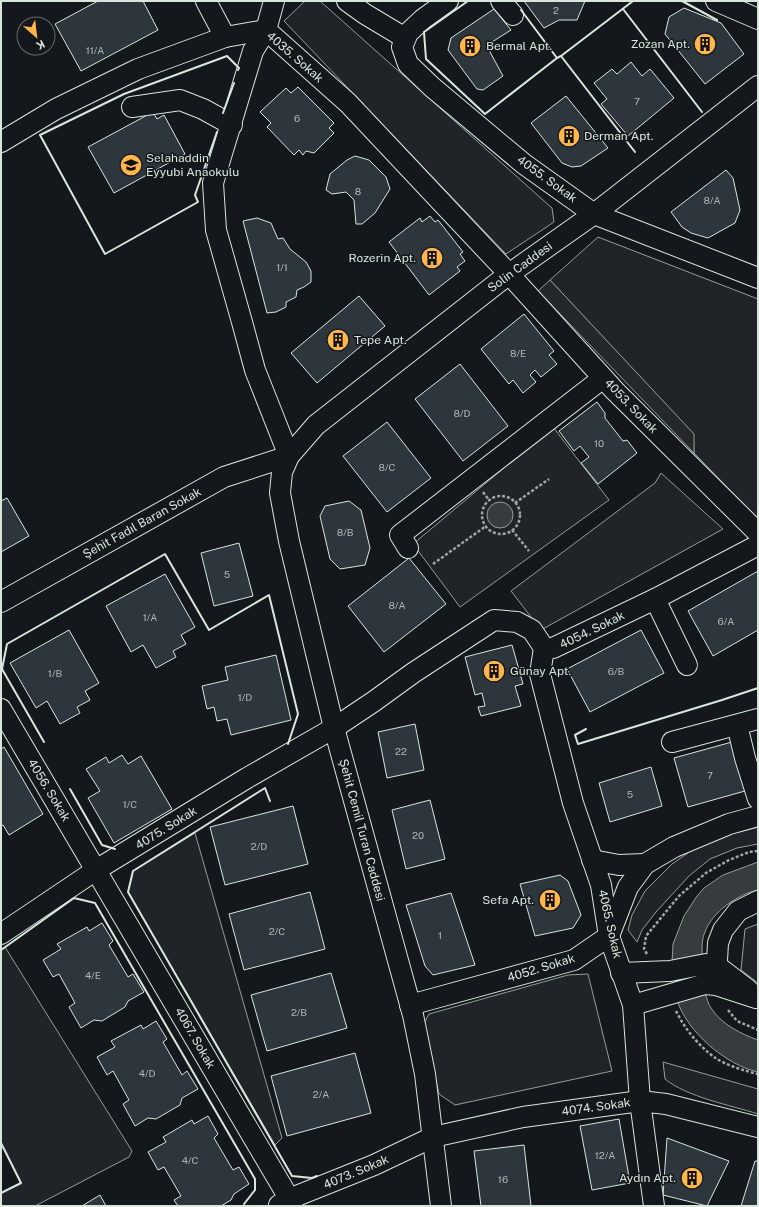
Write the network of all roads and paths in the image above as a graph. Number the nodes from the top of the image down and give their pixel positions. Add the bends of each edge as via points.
1 (206, 1) edge
2 (274, 1) edge
3 (448, 1) edge
4 (716, 1) edge
5 (349, 2) edge
6 (758, 20) edge
7 (266, 30) junction
8 (225, 37) junction
9 (406, 38) junction
10 (758, 86) edge
11 (132, 108) dead end
12 (232, 125) junction
13 (1, 142) edge
14 (594, 214) junction
15 (510, 274) junction
16 (758, 278) edge
17 (604, 378) junction
18 (289, 456) junction
19 (549, 479) dead end
20 (515, 503) junction
21 (486, 526) junction
22 (512, 530) junction
23 (758, 533) edge
24 (758, 545) edge
25 (408, 548) dead end
26 (529, 551) dead end
27 (433, 564) dead end
28 (655, 599) junction
29 (1, 602) edge
30 (544, 648) junction
31 (687, 665) dead end
32 (1, 709) edge
33 (758, 719) edge
34 (737, 725) junction
35 (334, 728) junction
36 (672, 742) dead end
37 (758, 799) edge
38 (758, 816) edge
39 (592, 860) junction
40 (645, 864) junction
41 (96, 870) junction
42 (758, 901) edge
43 (1, 934) edge
44 (609, 936) junction
45 (621, 973) junction
46 (709, 975) junction
47 (757, 998) edge
48 (410, 1005) junction
49 (633, 1005) junction
50 (640, 1101) junction
51 (758, 1127) edge
52 (433, 1137) junction
53 (286, 1204) edge
54 (441, 1206) edge
55 (654, 1206) edge

1 - 8 street
2 - 7 street
3 - 9 street via 423,19
4 - 6 street
5 - 9 street via 364,14
7 - 8 street, 4035. Sokak
7 - 12 street via 253,52
7 - 15 street, 4035. Sokak via 348,103
8 - 13 street, 4035. Sokak via 138,69 56,109
9 - 14 street, 4055. Sokak via 402,47 408,64 432,87 524,164
10 - 14 street, Solin Caddesi
11 - 12 street via 180,100
12 - 18 street via 214,183 216,230 255,370
14 - 15 street, Solin Caddesi
14 - 16 street, 4055. Sokak
15 - 17 street, 4053. Sokak
15 - 18 street, Solin Caddesi via 316,425
17 - 23 street, 4053. Sokak
17 - 25 street via 400,535
18 - 29 street, Şehit Fadıl Baran Sokak via 224,477
18 - 35 street, Şehit Cemil Turan Caddesi via 282,472 280,493
19 - 20 path
20 - 21 path via 508,497 501,496 489,500 482,510
20 - 22 path via 519,519
21 - 22 path via 501,534
21 - 27 path
22 - 26 path
24 - 28 street, 4054. Sokak
28 - 30 street, 4054. Sokak via 553,648
28 - 31 street
30 - 35 street, 4054. Sokak via 532,630 517,622 494,620
30 - 39 street, 4065. Sokak via 540,674 573,803
32 - 41 street, 4056. Sokak
33 - 34 street
34 - 36 street
34 - 37 street
35 - 41 street, 4075. Sokak
35 - 48 street, Şehit Cemil Turan Caddesi
38 - 40 street via 729,824 674,847
39 - 40 street via 619,865
39 - 44 street, 4065. Sokak via 601,885
40 - 44 street via 628,887
41 - 43 street, 4075. Sokak
41 - 53 street, 4067. Sokak
42 - 46 street via 738,911 723,930
44 - 45 street, 4065. Sokak
44 - 48 street, 4052. Sokak via 574,960
45 - 46 street via 670,971
45 - 49 street, 4065. Sokak
46 - 47 street via 747,989
46 - 49 street via 673,994
48 - 52 street, Şehit Cemil Turan Caddesi via 425,1074
49 - 50 street, 4065. Sokak
50 - 51 street, 4074. Sokak via 666,1104
50 - 52 street, 4074. Sokak via 523,1117
50 - 55 street, 4065. Sokak
52 - 53 street, 4073. Sokak via 374,1165 299,1195
52 - 54 street, Şehit Cemil Turan Caddesi

